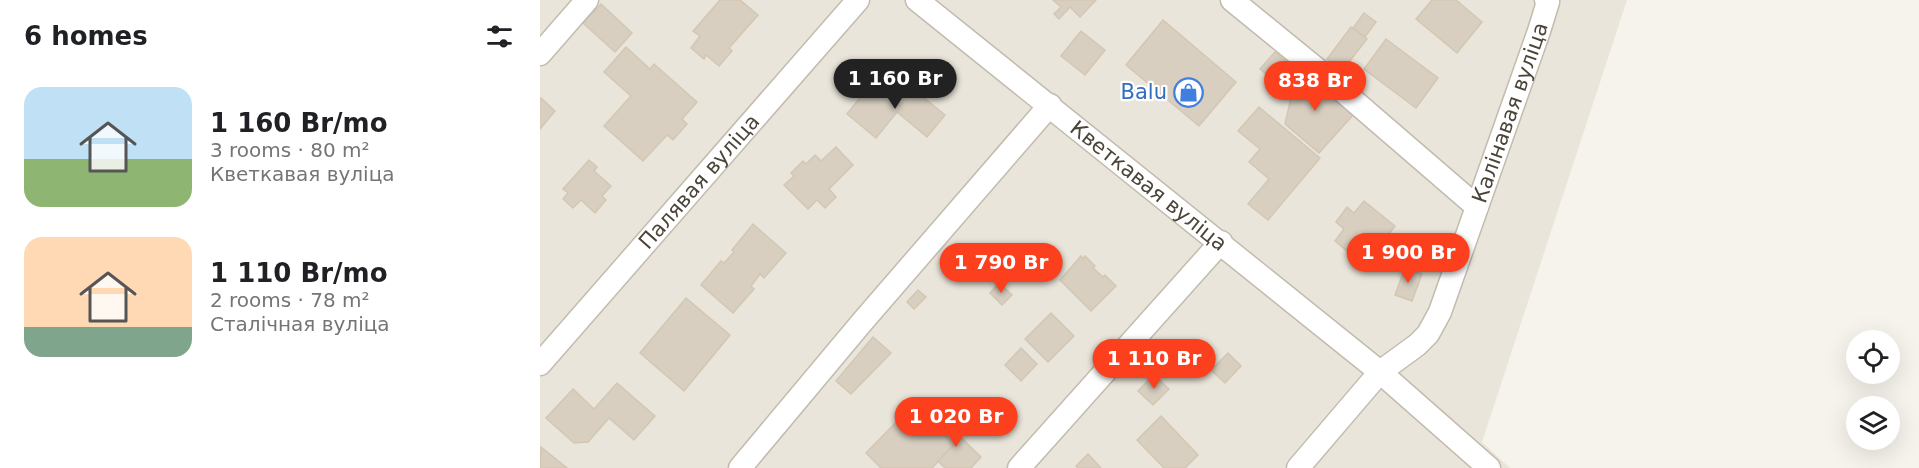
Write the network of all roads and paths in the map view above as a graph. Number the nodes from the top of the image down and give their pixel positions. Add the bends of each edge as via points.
1 (587, 0) edge
2 (858, 0) edge
3 (917, 0) edge
4 (1232, 0) edge
5 (1546, 0) edge
6 (540, 54) edge
7 (1050, 105) junction
8 (1477, 207) junction
9 (1221, 242) junction
10 (540, 364) edge
11 (1380, 372) junction
12 (740, 468) edge
13 (1019, 468) edge
14 (1298, 468) edge
15 (1489, 468) edge

1 - 6 street
2 - 10 street, Палявая вуліца
3 - 7 street, Кветкавая вуліца
4 - 8 street
5 - 8 street, Калінавая вуліца via 1539,31
7 - 9 street, Кветкавая вуліца
7 - 12 street
8 - 11 street, Калінавая вуліца via 1440,312 1428,334
9 - 11 street, Кветкавая вуліца
9 - 13 street
11 - 14 street, Калінавая вуліца
11 - 15 street, Кветкавая вуліца

